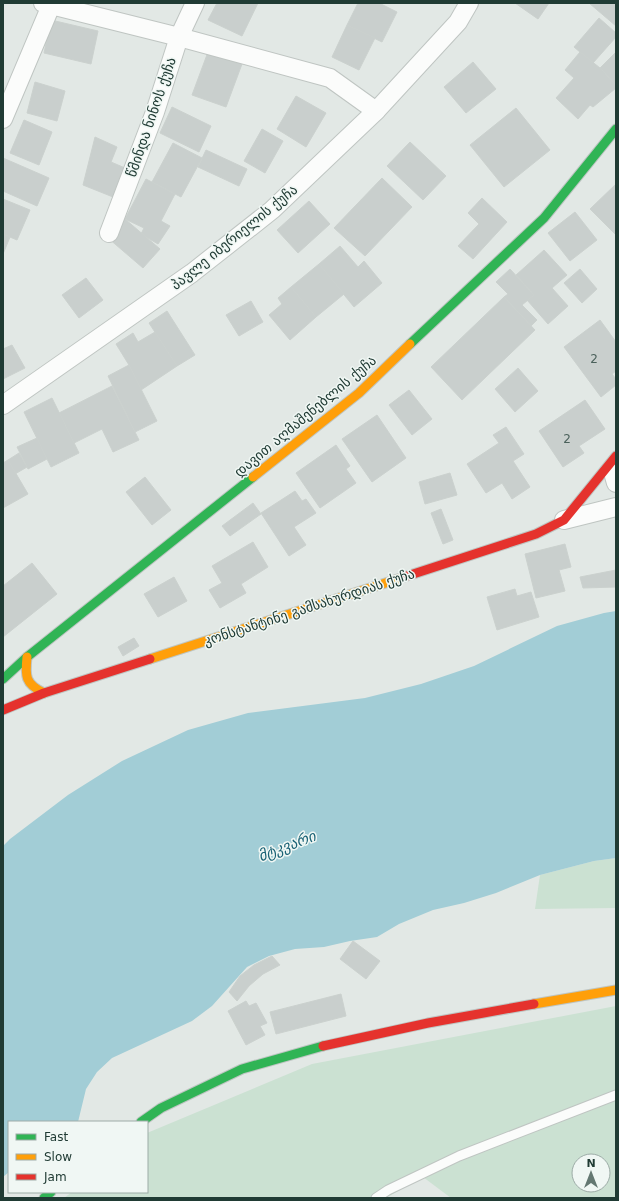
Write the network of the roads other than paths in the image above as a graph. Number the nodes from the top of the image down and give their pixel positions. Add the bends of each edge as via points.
1 (195, 3) edge
2 (469, 3) edge
3 (49, 4) edge
4 (179, 37) junction
5 (376, 111) junction
6 (3, 119) edge
7 (616, 129) edge
8 (109, 232) dead end
9 (3, 405) edge
10 (616, 456) edge
11 (616, 465) edge
12 (616, 483) edge
13 (616, 507) edge
14 (564, 520) junction
15 (27, 657) junction
16 (3, 679) edge
17 (44, 693) junction
18 (3, 710) edge
19 (616, 990) edge
20 (616, 1095) edge
21 (142, 1121) edge
22 (376, 1198) edge

1 - 4 street, წმინდა ნინოს ქუჩა
2 - 5 street, პავლე იბერიელის ქუჩა via 458,22
3 - 4 street
3 - 6 street
4 - 5 street via 330,78
4 - 8 street, წმინდა ნინოს ქუჩა via 155,112
5 - 9 street, პავლე იბერიელის ქუჩა via 272,210 192,273
7 - 15 main road, დავით აღმაშენებლის ქუჩა via 544,218 359,393
10 - 14 main road
11 - 12 street
13 - 14 street, კონსტანტინე გამსახურდიას ქუჩა
14 - 17 main road, კონსტანტინე გამსახურდიას ქუჩა via 536,534
15 - 16 main road, დავით აღმაშენებლის ქუჩა
15 - 17 main road via 27,681 34,689
17 - 18 main road, კონსტანტინე გამსახურდიას ქუჩა
19 - 21 main road via 428,1023 310,1049 242,1069 162,1108
20 - 22 lane via 459,1156

